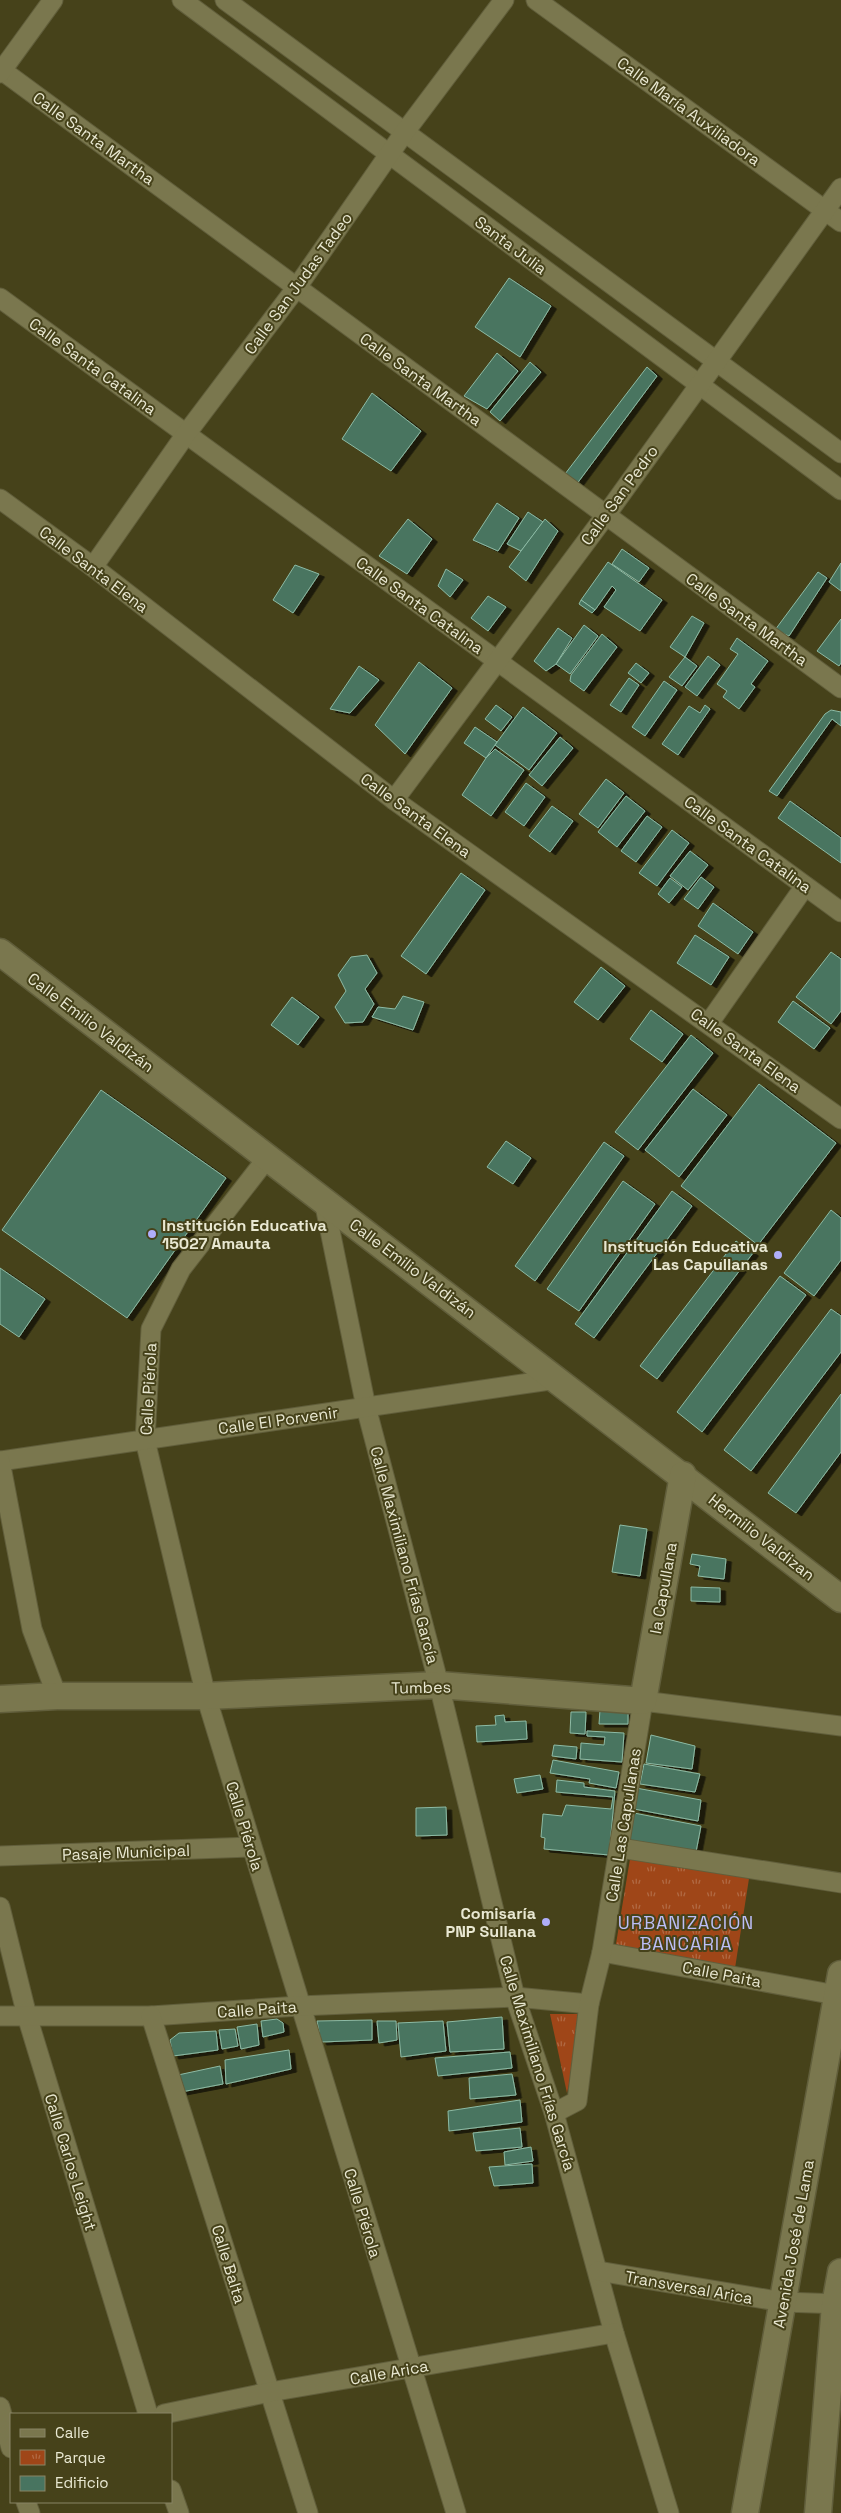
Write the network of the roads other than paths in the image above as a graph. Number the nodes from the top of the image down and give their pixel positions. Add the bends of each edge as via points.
1 (53, 0) edge
2 (182, 0) edge
3 (225, 0) edge
4 (504, 0) edge
5 (536, 0) edge
6 (1, 71) edge
7 (404, 133) junction
8 (390, 154) junction
9 (841, 188) edge
10 (824, 210) junction
11 (841, 222) edge
12 (297, 287) junction
13 (0, 298) edge
14 (716, 361) junction
15 (698, 386) junction
16 (186, 434) junction
17 (841, 453) edge
18 (841, 490) edge
19 (0, 499) edge
20 (606, 515) junction
21 (92, 567) junction
22 (497, 661) junction
23 (841, 688) edge
24 (394, 800) junction
25 (805, 886) junction
26 (841, 912) edge
27 (0, 952) edge
28 (709, 1023) junction
29 (841, 1119) edge
30 (268, 1157) junction
31 (324, 1201) junction
32 (557, 1379) junction
33 (366, 1407) junction
34 (145, 1440) junction
35 (0, 1461) edge
36 (683, 1475) junction
37 (841, 1599) edge
38 (439, 1685) junction
39 (57, 1696) junction
40 (206, 1696) junction
41 (0, 1699) edge
42 (643, 1700) junction
43 (841, 1726) edge
44 (251, 1847) junction
45 (620, 1848) junction
46 (0, 1856) edge
47 (841, 1884) edge
48 (0, 1907) edge
49 (602, 1952) junction
50 (840, 1989) edge
51 (515, 1997) junction
52 (589, 2004) junction
53 (299, 2006) junction
54 (0, 2016) edge
55 (27, 2016) junction
56 (151, 2016) junction
57 (554, 2113) junction
58 (598, 2271) junction
59 (841, 2272) edge
60 (783, 2302) junction
61 (838, 2304) edge
62 (614, 2333) junction
63 (411, 2368) junction
64 (270, 2392) junction
65 (0, 2407) edge
66 (148, 2413) edge
67 (169, 2413) edge
68 (8, 2446) edge
69 (172, 2493) edge
70 (178, 2513) edge
71 (308, 2513) edge
72 (456, 2513) edge
73 (669, 2513) edge
74 (745, 2513) edge
75 (818, 2513) edge

1 - 6 street
2 - 8 street, Santa Julia
3 - 7 street, Santa Julia
4 - 7 street, Calle San Judas Tadeo
5 - 10 street, Calle María Auxiliadora
6 - 12 street, Calle Santa Martha
7 - 8 street, Calle San Judas Tadeo
7 - 14 street, Santa Julia
8 - 12 street, Calle San Judas Tadeo
8 - 15 street, Santa Julia
9 - 10 street, Calle San Pedro
10 - 11 street, Calle María Auxiliadora
10 - 14 street, Calle San Pedro
12 - 16 street, Calle San Judas Tadeo
12 - 20 street, Calle Santa Martha
13 - 16 street, Calle Santa Catalina
14 - 15 street, Calle San Pedro
14 - 17 street, Santa Julia
15 - 18 street, Santa Julia
15 - 20 street, Calle San Pedro
16 - 21 street, Calle San Judas Tadeo
16 - 22 street, Calle Santa Catalina
19 - 21 street, Calle Santa Elena
20 - 22 street, Calle San Pedro
20 - 23 street, Calle Santa Martha
21 - 24 street, Calle Santa Elena
22 - 24 street, Calle San Pedro
22 - 25 street, Calle Santa Catalina
24 - 28 street, Calle Santa Elena
25 - 26 street, Calle Santa Catalina
25 - 28 street
27 - 30 street, Calle Emilio Valdizán
28 - 29 street, Calle Santa Elena
30 - 31 street, Calle Emilio Valdizán
30 - 34 street, Calle Piérola via 181,1269 152,1329
31 - 32 street, Calle Emilio Valdizán
31 - 33 street, Calle Maximiliano Frías García
32 - 33 street, Calle El Porvenir
32 - 36 street, Calle Emilio Valdizán
33 - 34 street, Calle El Porvenir
33 - 38 street, Calle Maximiliano Frías García
34 - 35 street, Calle El Porvenir
34 - 40 street, Calle Piérola
35 - 39 street via 32,1629
36 - 37 street, Hermilio Valdizan
36 - 42 street, la Capullana
38 - 40 street, Tumbes
38 - 42 street, Tumbes
38 - 51 street, Calle Maximiliano Frías García
39 - 40 street, Tumbes
39 - 41 street, Tumbes
40 - 44 street, Calle Piérola
42 - 43 street, Tumbes
42 - 45 street, Calle Las Capullanas
44 - 46 street, Pasaje Municipal
44 - 53 street, Calle Piérola
45 - 47 street
45 - 49 street, Calle Las Capullanas
48 - 55 street, Calle Carlos Leight
49 - 50 street, Calle Paita
49 - 52 street, Calle Las Capullanas
50 - 60 street, Avenida José de Lama
51 - 52 street, Calle Paita
51 - 53 street, Calle Paita
51 - 57 street, Calle Maximiliano Frías García
52 - 57 street, Calle Las Capullanas via 577,2101
53 - 56 street, Calle Paita
53 - 63 street, Calle Piérola
54 - 55 street, Calle Paita
55 - 56 street, Calle Paita
55 - 66 street, Calle Carlos Leight
56 - 64 street, Calle Balta
57 - 58 street, Calle Maximiliano Frías García
58 - 60 street, Transversal Arica
58 - 62 street, Calle Maximiliano Frías García
59 - 61 street
60 - 61 street, Transversal Arica
60 - 74 street, Avenida José de Lama
61 - 75 street
62 - 63 street, Calle Arica
62 - 73 street, Calle Maximiliano Frías García
63 - 64 street, Calle Arica
63 - 72 street, Calle Piérola
64 - 67 street, Calle Arica
64 - 71 street, Calle Balta
65 - 68 street
69 - 70 street

